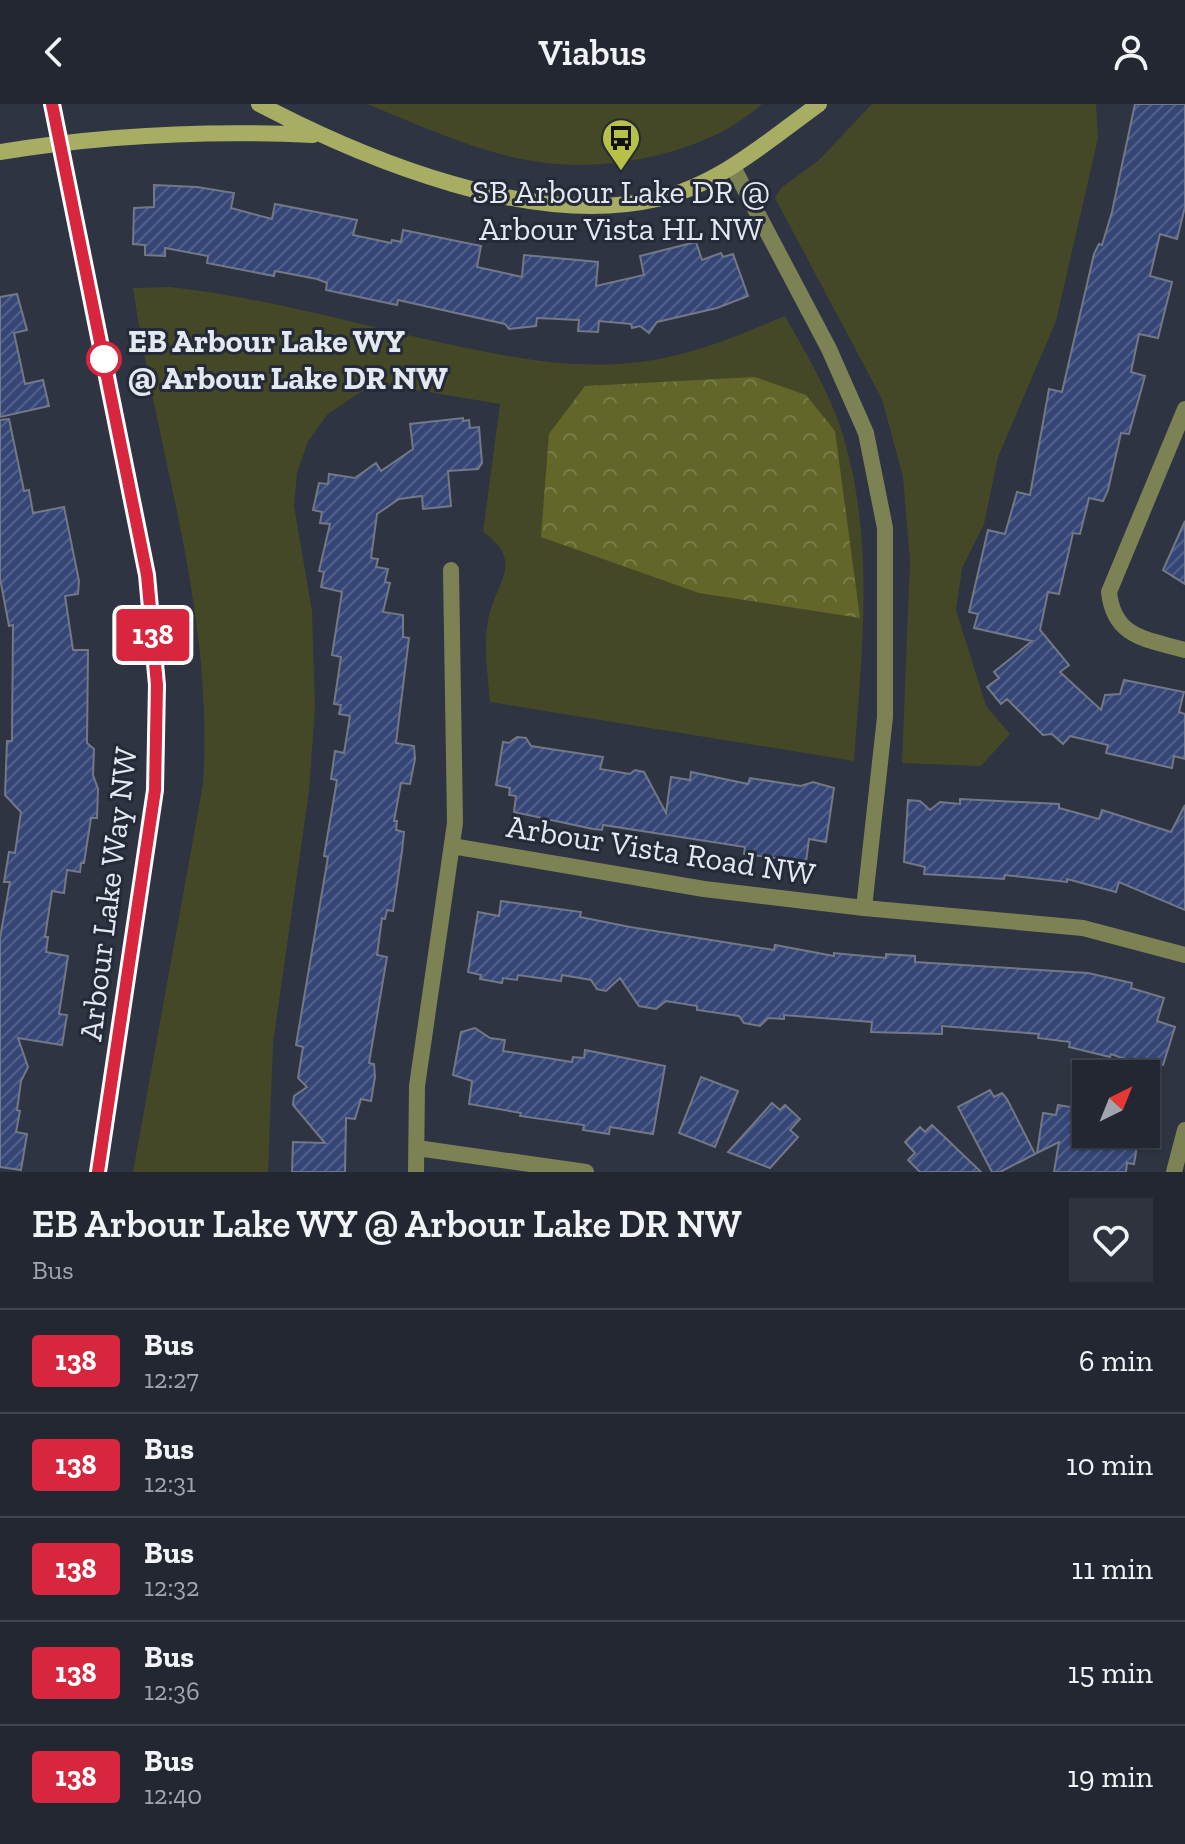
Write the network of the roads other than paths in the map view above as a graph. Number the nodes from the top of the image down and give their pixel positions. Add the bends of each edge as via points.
1 (52, 104) edge
2 (259, 104) edge
3 (819, 104) edge
4 (318, 135) junction
5 (60, 142) junction
6 (0, 152) edge
7 (733, 167) junction
8 (1185, 409) edge
9 (451, 570) dead end
10 (1185, 650) edge
11 (452, 846) junction
12 (864, 908) junction
13 (1185, 955) edge
14 (1185, 1130) edge
15 (417, 1148) junction
16 (98, 1172) edge
17 (416, 1172) edge
18 (586, 1172) edge
19 (1174, 1172) edge

1 - 5 street, Arbour Lake Way NW
2 - 4 street
3 - 7 street
4 - 5 street via 235,131
4 - 7 street via 495,195 590,206 657,199
5 - 6 street
5 - 16 street, Arbour Lake Way NW via 147,575 157,685 155,790
7 - 12 street via 829,349 866,433 885,528 885,717
8 - 10 street via 1109,592 1119,626
9 - 11 street
11 - 12 street, Arbour Vista Road NW via 704,889
11 - 15 street via 417,1086
12 - 13 street, Arbour Vista Road NW via 1083,928
14 - 19 street
15 - 17 street
15 - 18 street

